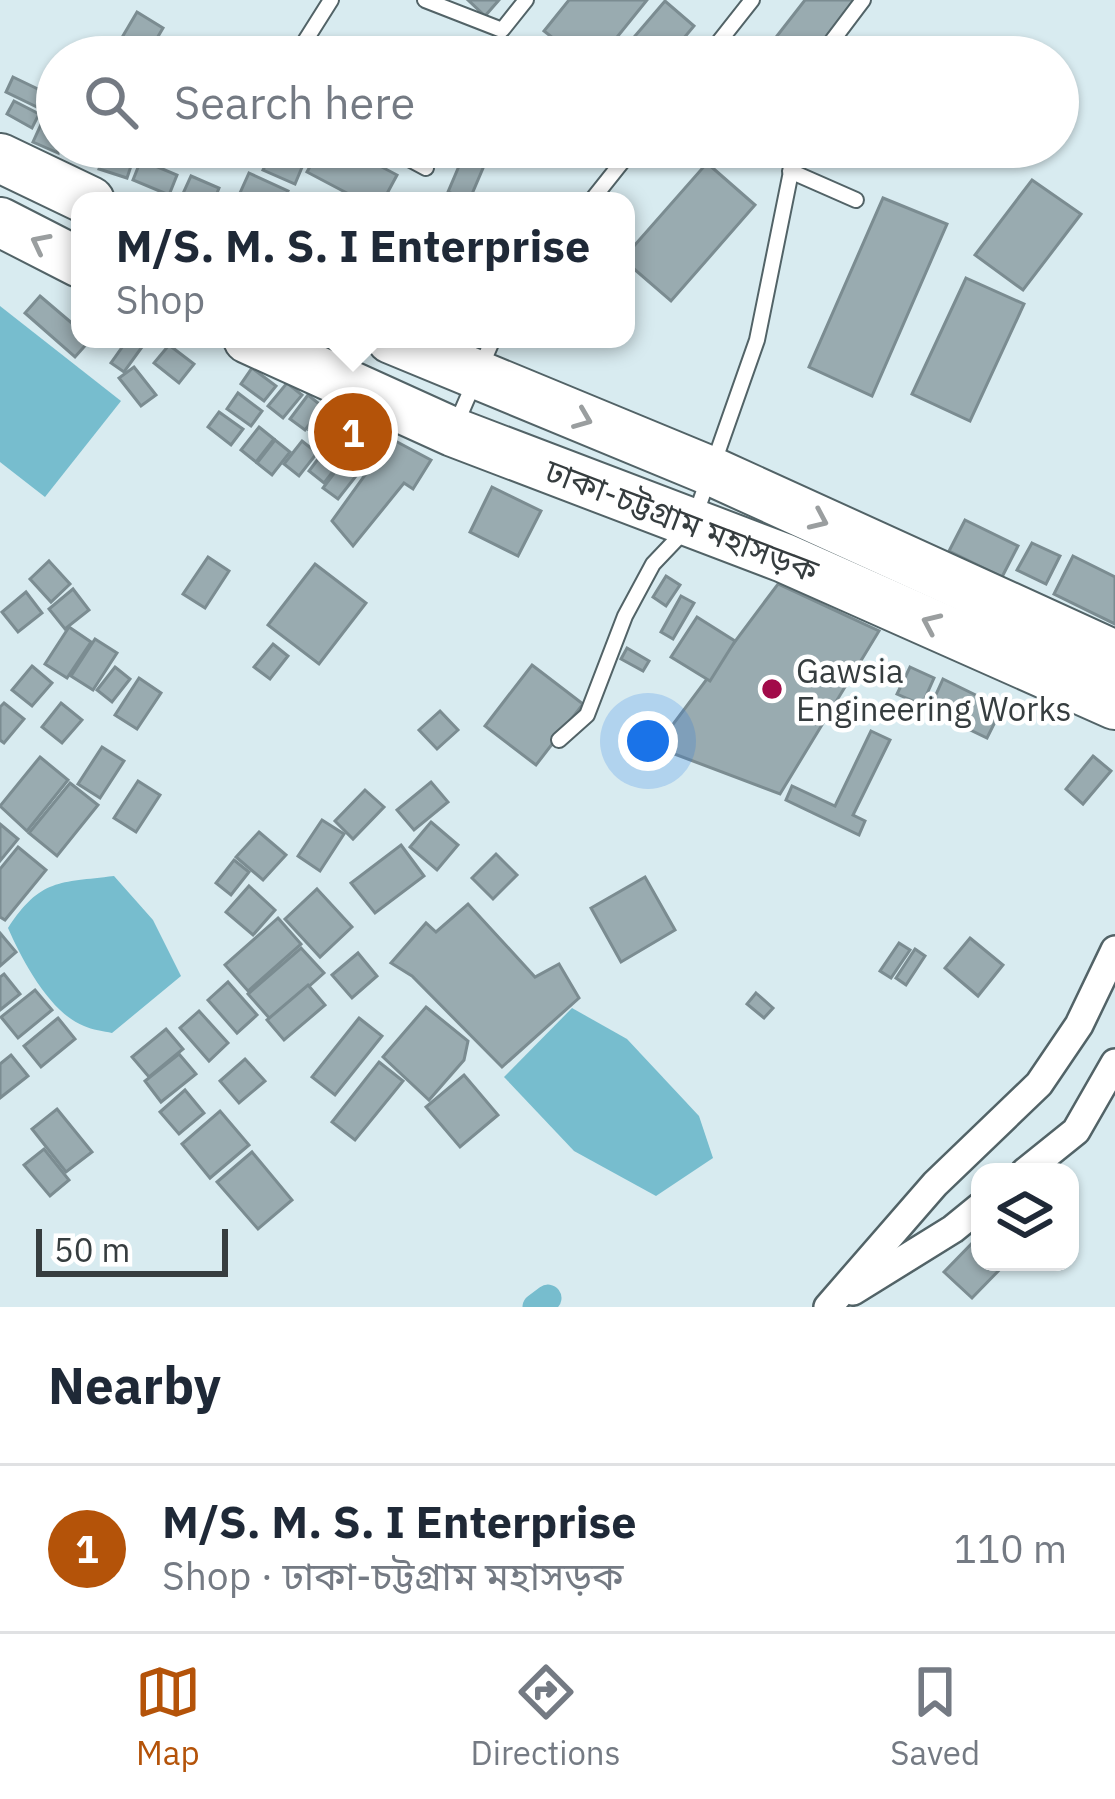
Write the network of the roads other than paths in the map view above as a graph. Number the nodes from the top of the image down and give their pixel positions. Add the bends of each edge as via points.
1 (332, 0) edge
2 (425, 0) edge
3 (526, 0) edge
4 (752, 0) edge
5 (863, 0) edge
6 (309, 36) edge
7 (723, 36) edge
8 (836, 36) edge
9 (0, 158) edge
10 (617, 168) edge
11 (791, 168) edge
12 (790, 171) junction
13 (71, 192) edge
14 (598, 192) edge
15 (856, 200) dead end
16 (0, 222) edge
17 (71, 258) edge
18 (268, 348) edge
19 (438, 348) edge
20 (484, 357) edge
21 (453, 432) junction
22 (712, 472) junction
23 (693, 522) junction
24 (1115, 655) edge
25 (1115, 705) edge
26 (560, 740) dead end
27 (1115, 950) edge
28 (1115, 1063) edge
29 (1035, 1163) edge
30 (971, 1215) edge
31 (829, 1306) edge

1 - 6 lane
2 - 3 lane via 502,30
4 - 7 lane
5 - 8 lane
9 - 13 highway
10 - 14 lane
11 - 12 lane
12 - 15 lane
12 - 22 lane via 758,340
17 -> 16 highway
18 - 21 highway, ঢাকা-চট্টগ্রাম মহাসড়ক
19 - 20 highway, ঢাকা-চট্টগ্রাম মহাসড়ক
20 - 21 lane
20 -> 22 highway, ঢাকা-চট্টগ্রাম মহাসড়ক
21 - 23 highway, ঢাকা-চট্টগ্রাম মহাসড়ক
22 - 23 lane
22 -> 24 highway, ঢাকা-চট্টগ্রাম মহাসড়ক
25 -> 23 highway, ঢাকা-চট্টগ্রাম মহাসড়ক
23 - 26 lane via 652,564 587,715
27 - 31 street via 1039,1084 935,1184
28 - 29 street via 1076,1131
30 - 31 street

